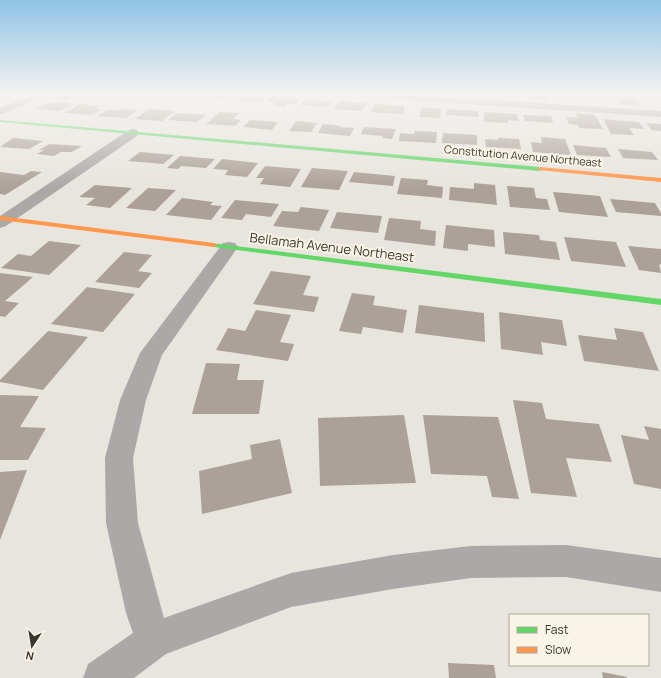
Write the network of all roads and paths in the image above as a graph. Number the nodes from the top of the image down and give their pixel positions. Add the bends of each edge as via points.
1 (51, 126) edge
2 (133, 133) junction
3 (661, 180) edge
4 (2, 220) edge
5 (229, 247) junction
6 (661, 302) edge
7 (661, 575) edge
8 (154, 640) junction
9 (102, 678) edge

1 - 2 street, Constitution Avenue Northeast
2 - 3 street, Constitution Avenue Northeast
2 - 4 street
4 - 5 street, Bellamah Avenue Northeast
5 - 6 street, Bellamah Avenue Northeast
5 - 8 street via 151,354 132,400 119,458 122,523 144,613
7 - 8 street via 566,561 471,562 393,572 292,590
8 - 9 street

